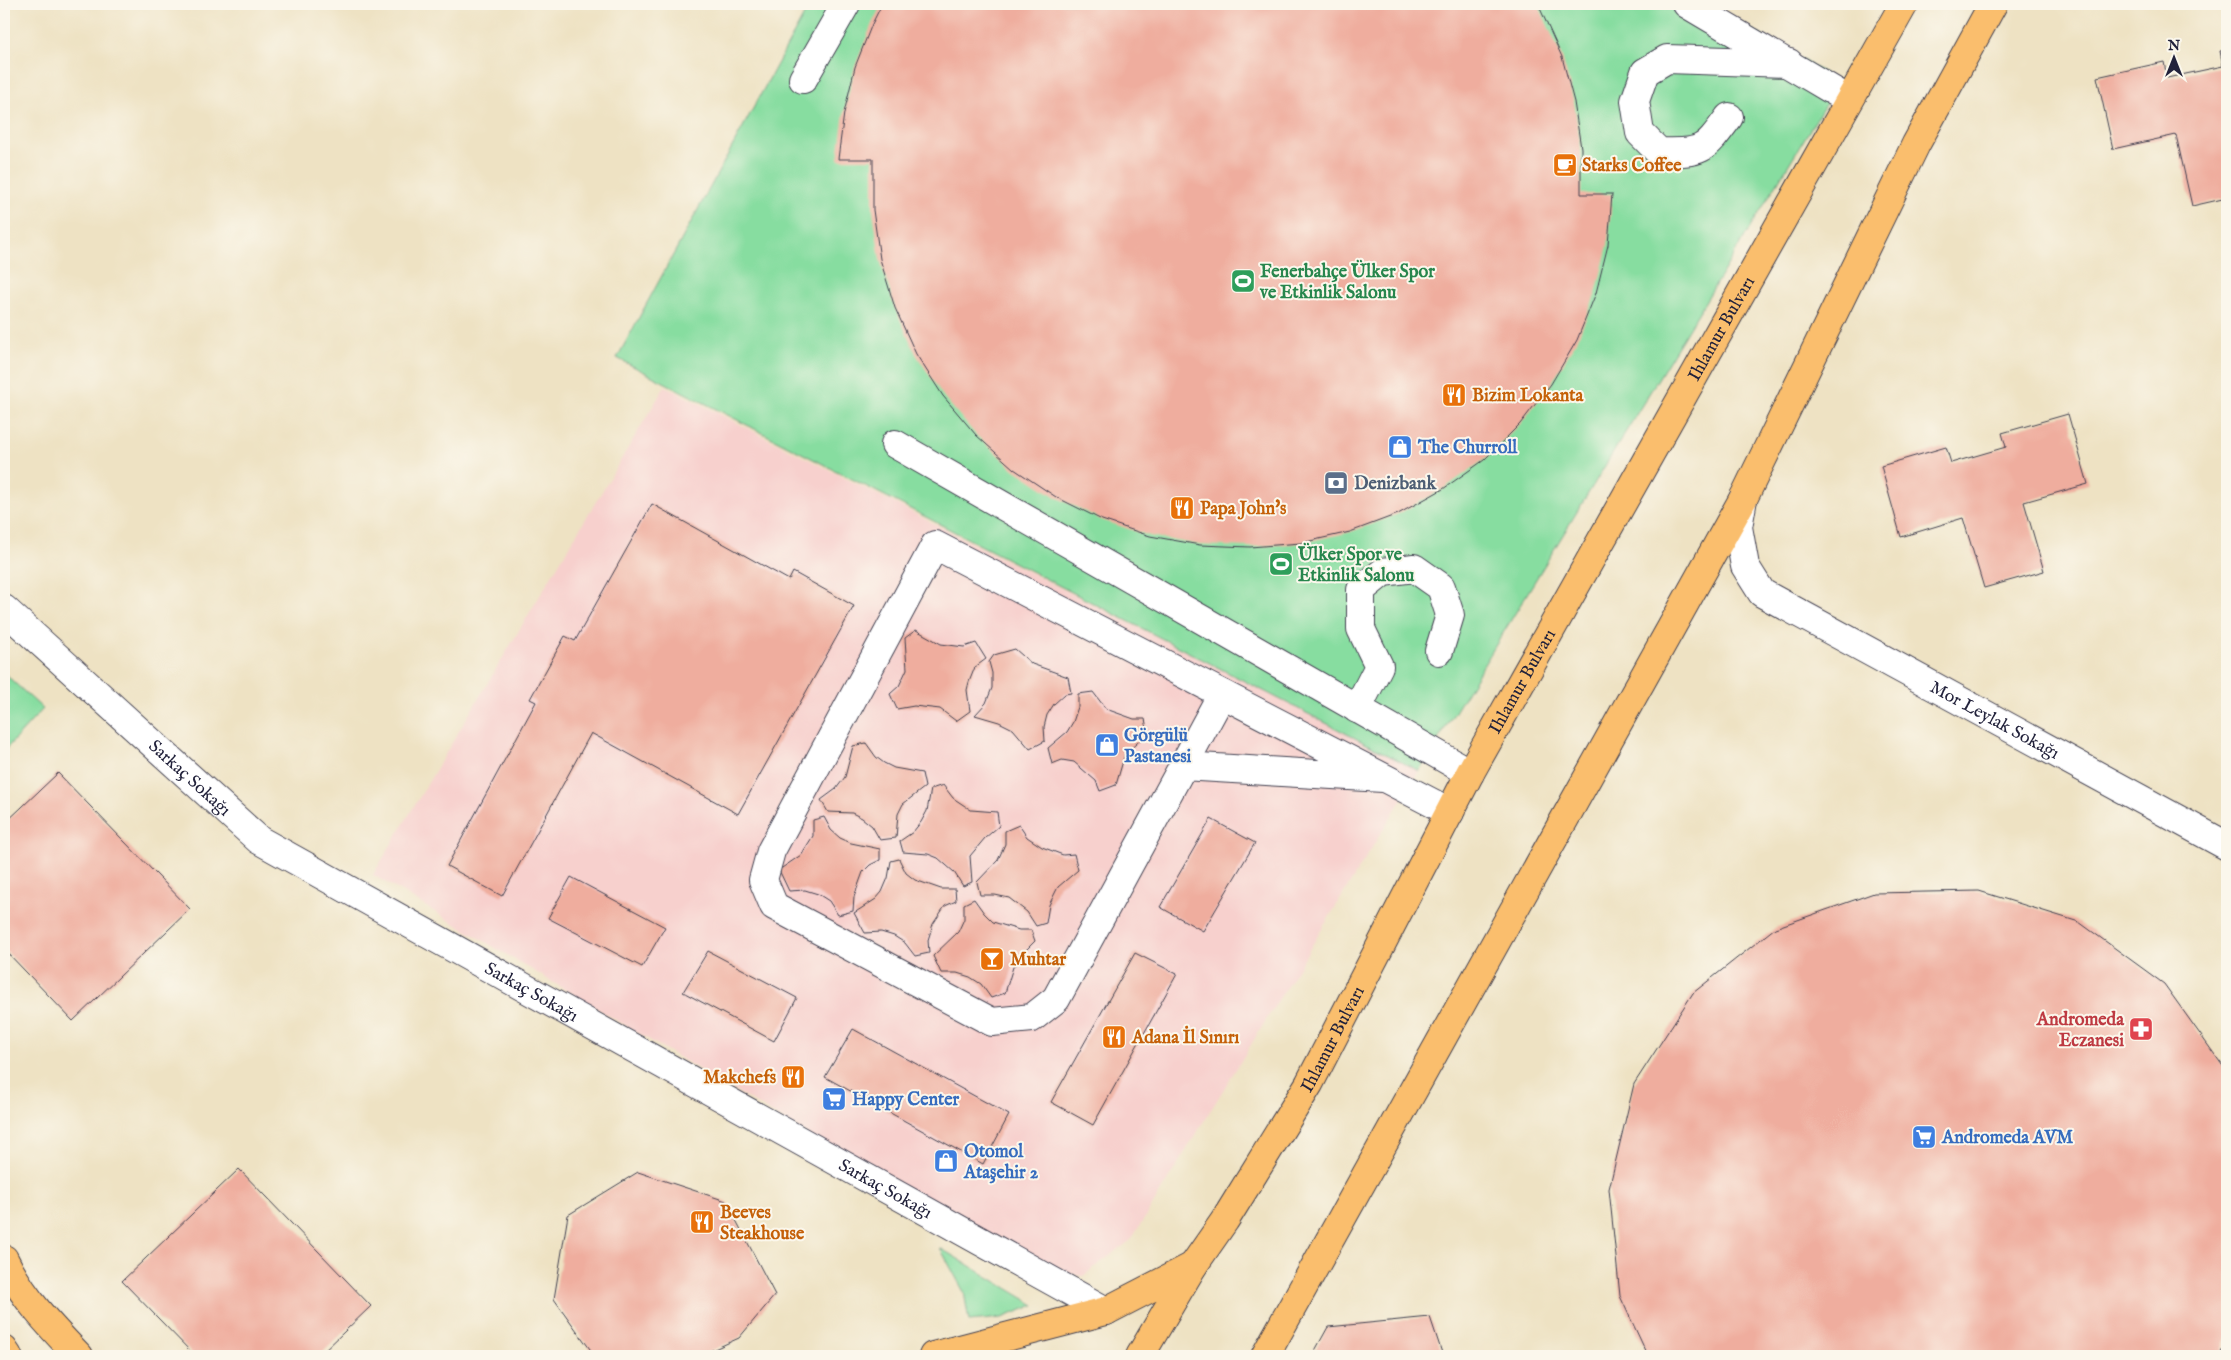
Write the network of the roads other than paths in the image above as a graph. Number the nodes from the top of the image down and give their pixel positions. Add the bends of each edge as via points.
1 (846, 4) edge
2 (1687, 4) edge
3 (1904, 4) edge
4 (1993, 4) edge
5 (1789, 63) junction
6 (803, 80) dead end
7 (1849, 100) junction
8 (1729, 116) dead end
9 (895, 444) dead end
10 (1743, 499) junction
11 (4, 608) edge
12 (1439, 650) dead end
13 (1222, 694) junction
14 (1357, 708) junction
15 (1183, 766) junction
16 (1470, 773) junction
17 (1383, 778) junction
18 (1450, 812) junction
19 (2227, 846) edge
20 (4, 1258) edge
21 (1193, 1266) junction
22 (1106, 1310) junction
23 (4, 1350) edge
24 (8, 1356) edge
25 (79, 1356) edge
26 (933, 1356) edge
27 (1140, 1356) edge
28 (1265, 1356) edge

1 - 6 street
2 - 5 street
3 - 7 main road, Ihlamur Bulvarı
4 - 10 main road via 1916,144
5 - 7 street
5 - 8 street via 1666,59 1645,72 1635,101 1640,133 1659,152 1686,153 1708,145
7 - 16 main road, Ihlamur Bulvarı
9 - 14 street
10 - 19 street, Mor Leylak Sokağı via 1738,527 1745,566 1762,592
10 - 28 main road
11 - 22 street, Sarkaç Sokağı via 259,840
12 - 14 street via 1450,616 1441,587 1414,568 1382,572 1360,590 1360,629 1380,666
13 - 15 street
13 - 15 street via 935,545 770,851 763,880 774,906 992,1022 1032,1018 1056,999
13 - 17 street
14 - 16 street
15 - 17 street
16 - 18 main road, Ihlamur Bulvarı
17 - 18 street
18 - 21 main road, Ihlamur Bulvarı via 1310,1084
20 - 25 main road via 9,1271 43,1319
21 - 22 main road
21 - 27 main road, Ihlamur Bulvarı
22 - 26 main road
23 - 24 main road

